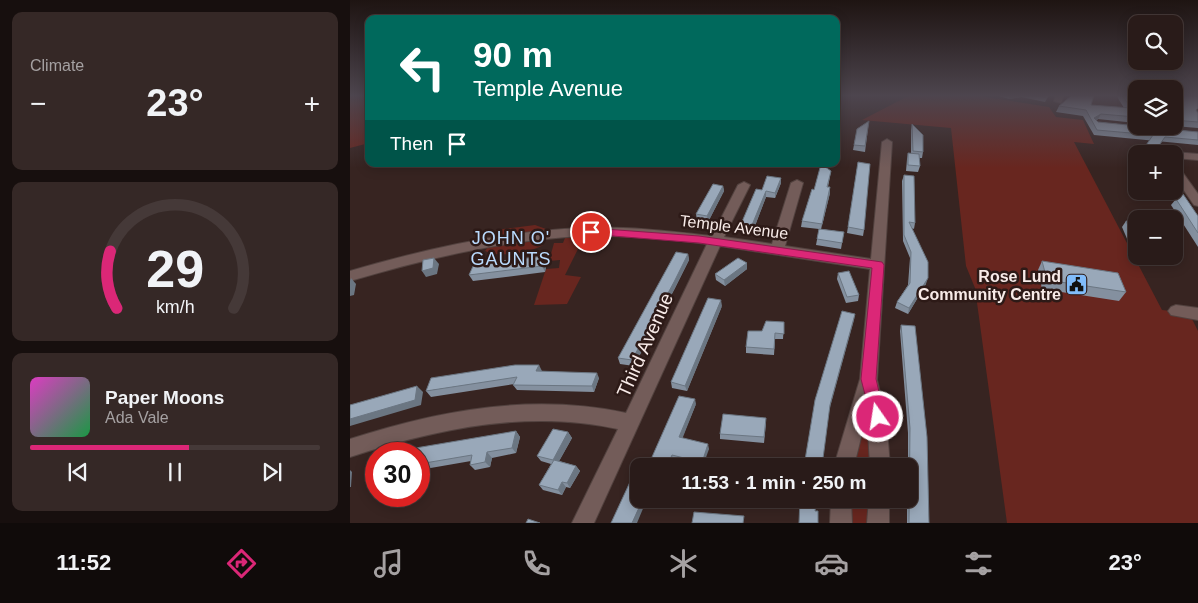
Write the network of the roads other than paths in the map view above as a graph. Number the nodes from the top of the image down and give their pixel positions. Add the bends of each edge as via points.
1 (887, 142) dead end
2 (1183, 156) edge
3 (1198, 157) edge
4 (1183, 181) edge
5 (797, 183) dead end
6 (744, 185) dead end
7 (1198, 202) edge
8 (714, 242) junction
9 (777, 250) junction
10 (878, 265) junction
11 (350, 276) edge
12 (1176, 311) dead end
13 (1198, 314) edge
14 (869, 379) junction
15 (632, 423) junction
16 (350, 448) edge
17 (846, 458) edge
18 (880, 458) edge
19 (840, 508) edge
20 (879, 508) edge
21 (583, 523) edge
22 (841, 523) edge
23 (878, 523) edge

1 - 10 street
2 - 3 street
4 - 7 street
5 - 9 street
6 - 8 street, Third Avenue
8 - 9 street, Temple Avenue
8 - 11 street, Temple Avenue via 591,232 561,234 455,249
8 - 15 street, Third Avenue
9 - 10 street, Temple Avenue
10 - 14 street
12 - 13 street
14 - 17 street
14 - 18 street via 878,417
15 - 16 street via 563,413 506,413 402,431
15 - 21 street, Third Avenue
19 - 22 street
20 - 23 street

